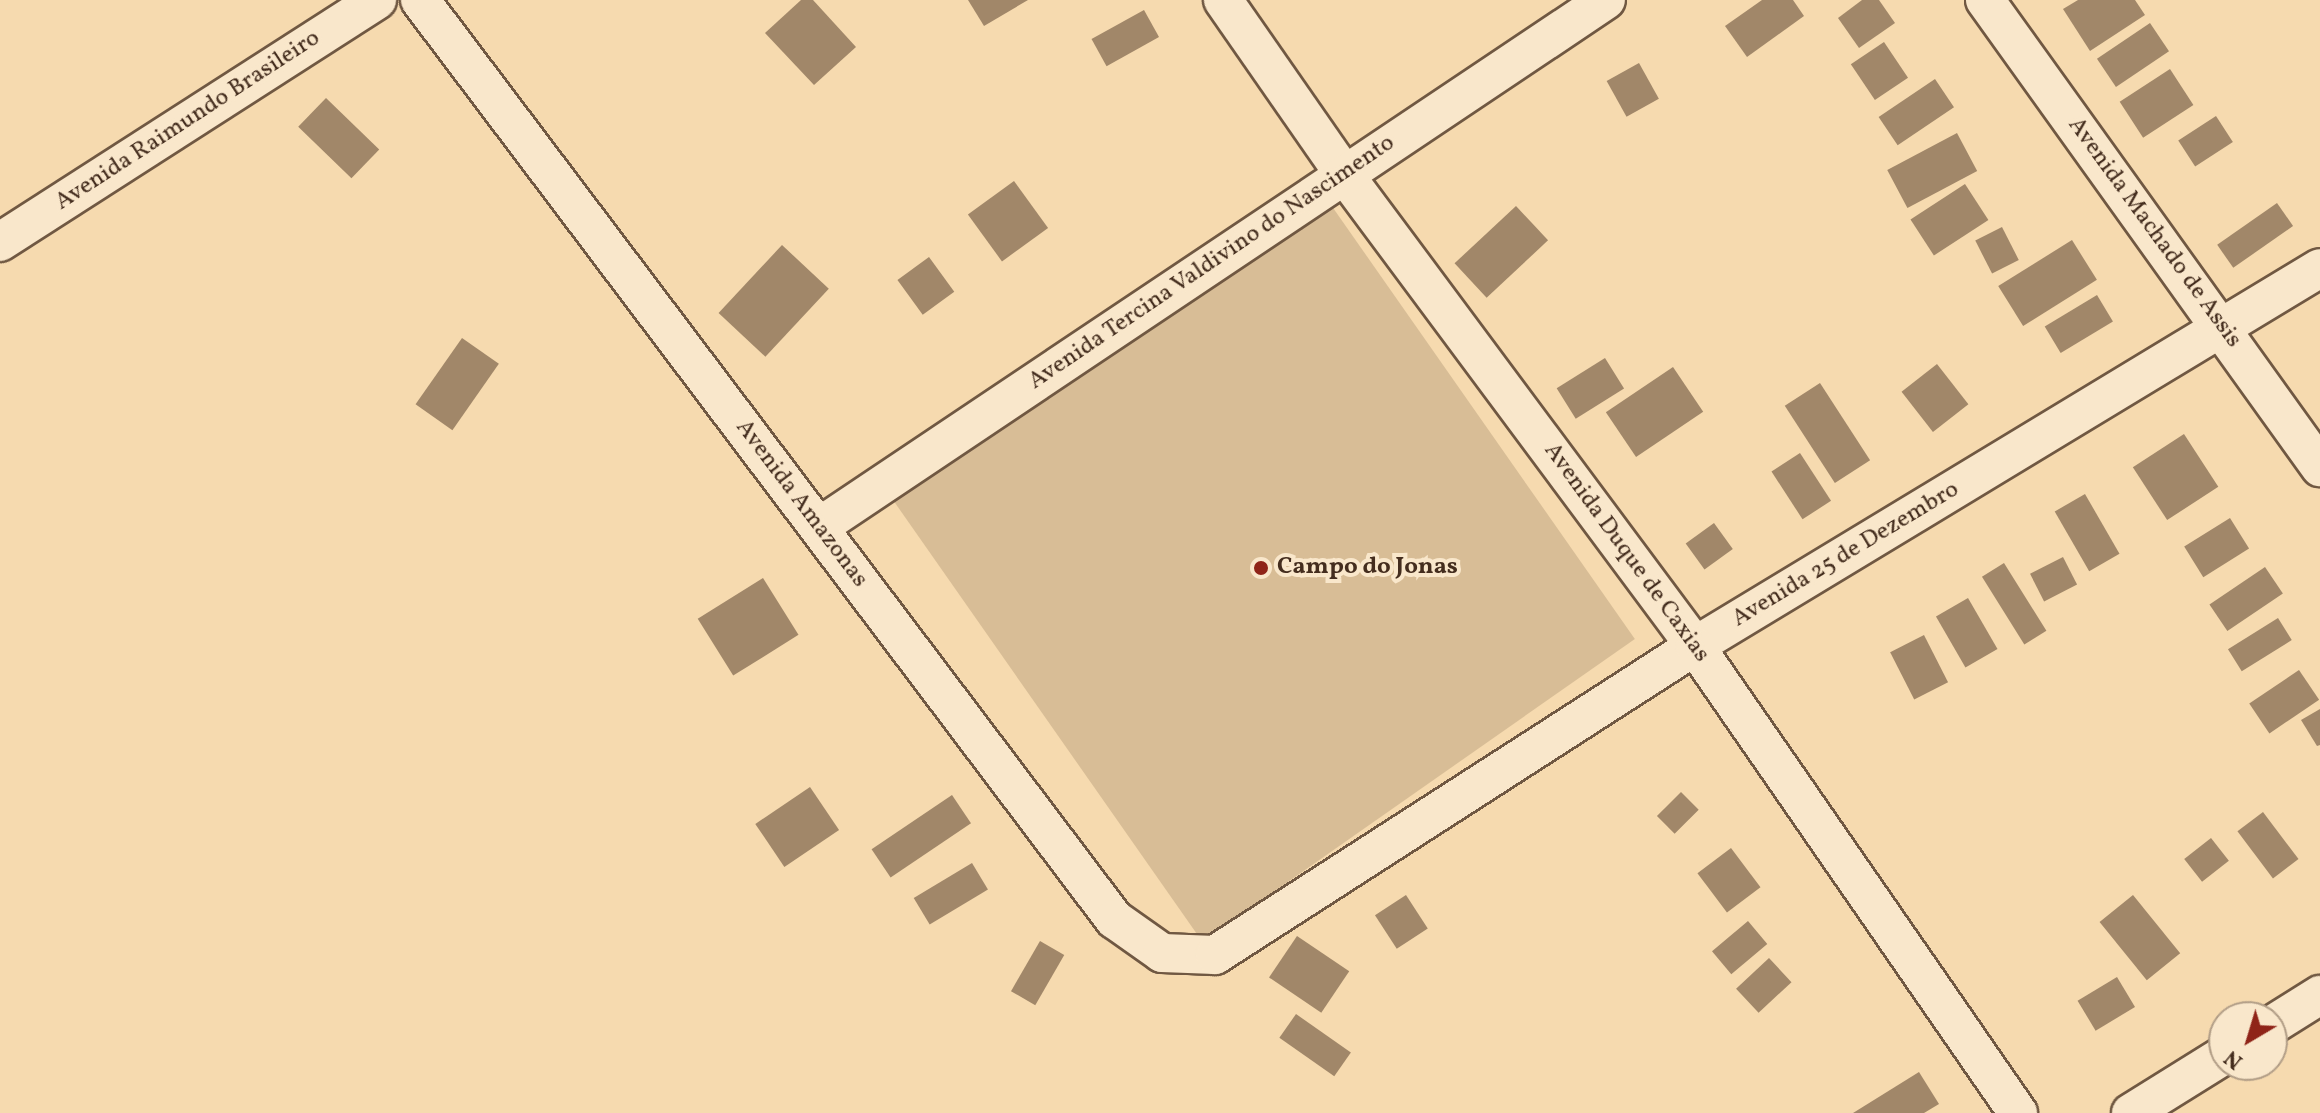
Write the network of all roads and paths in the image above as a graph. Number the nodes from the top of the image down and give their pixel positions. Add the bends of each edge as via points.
1 (377, 0) edge
2 (420, 0) edge
3 (1223, 0) edge
4 (1606, 0) edge
5 (1985, 0) edge
6 (1344, 174) junction
7 (0, 242) edge
8 (2320, 268) edge
9 (2224, 328) junction
10 (2320, 467) edge
11 (819, 527) junction
12 (1695, 646) junction
13 (1215, 955) joint
14 (2320, 995) edge
15 (2288, 1015) edge
16 (2208, 1065) edge
17 (2018, 1113) edge
18 (2131, 1113) edge

1 - 7 street, Avenida Raimundo Brasileiro
2 - 11 street, Avenida Amazonas
3 - 6 street, Avenida Duque de Caxias
4 - 6 street, Avenida Tercina Valdivino do Nascimento
5 - 9 street, Avenida Machado de Assis
6 - 11 street, Avenida Tercina Valdivino do Nascimento
6 - 12 street, Avenida Duque de Caxias
8 - 9 street, Avenida 25 de Dezembro
9 - 10 street, Avenida Machado de Assis
9 - 12 street, Avenida 25 de Dezembro
11 - 13 street, Avenida Amazonas via 1114,919 1162,953
12 - 13 street, Avenida 25 de Dezembro
12 - 17 street, Avenida Duque de Caxias
14 - 15 street
16 - 18 street

